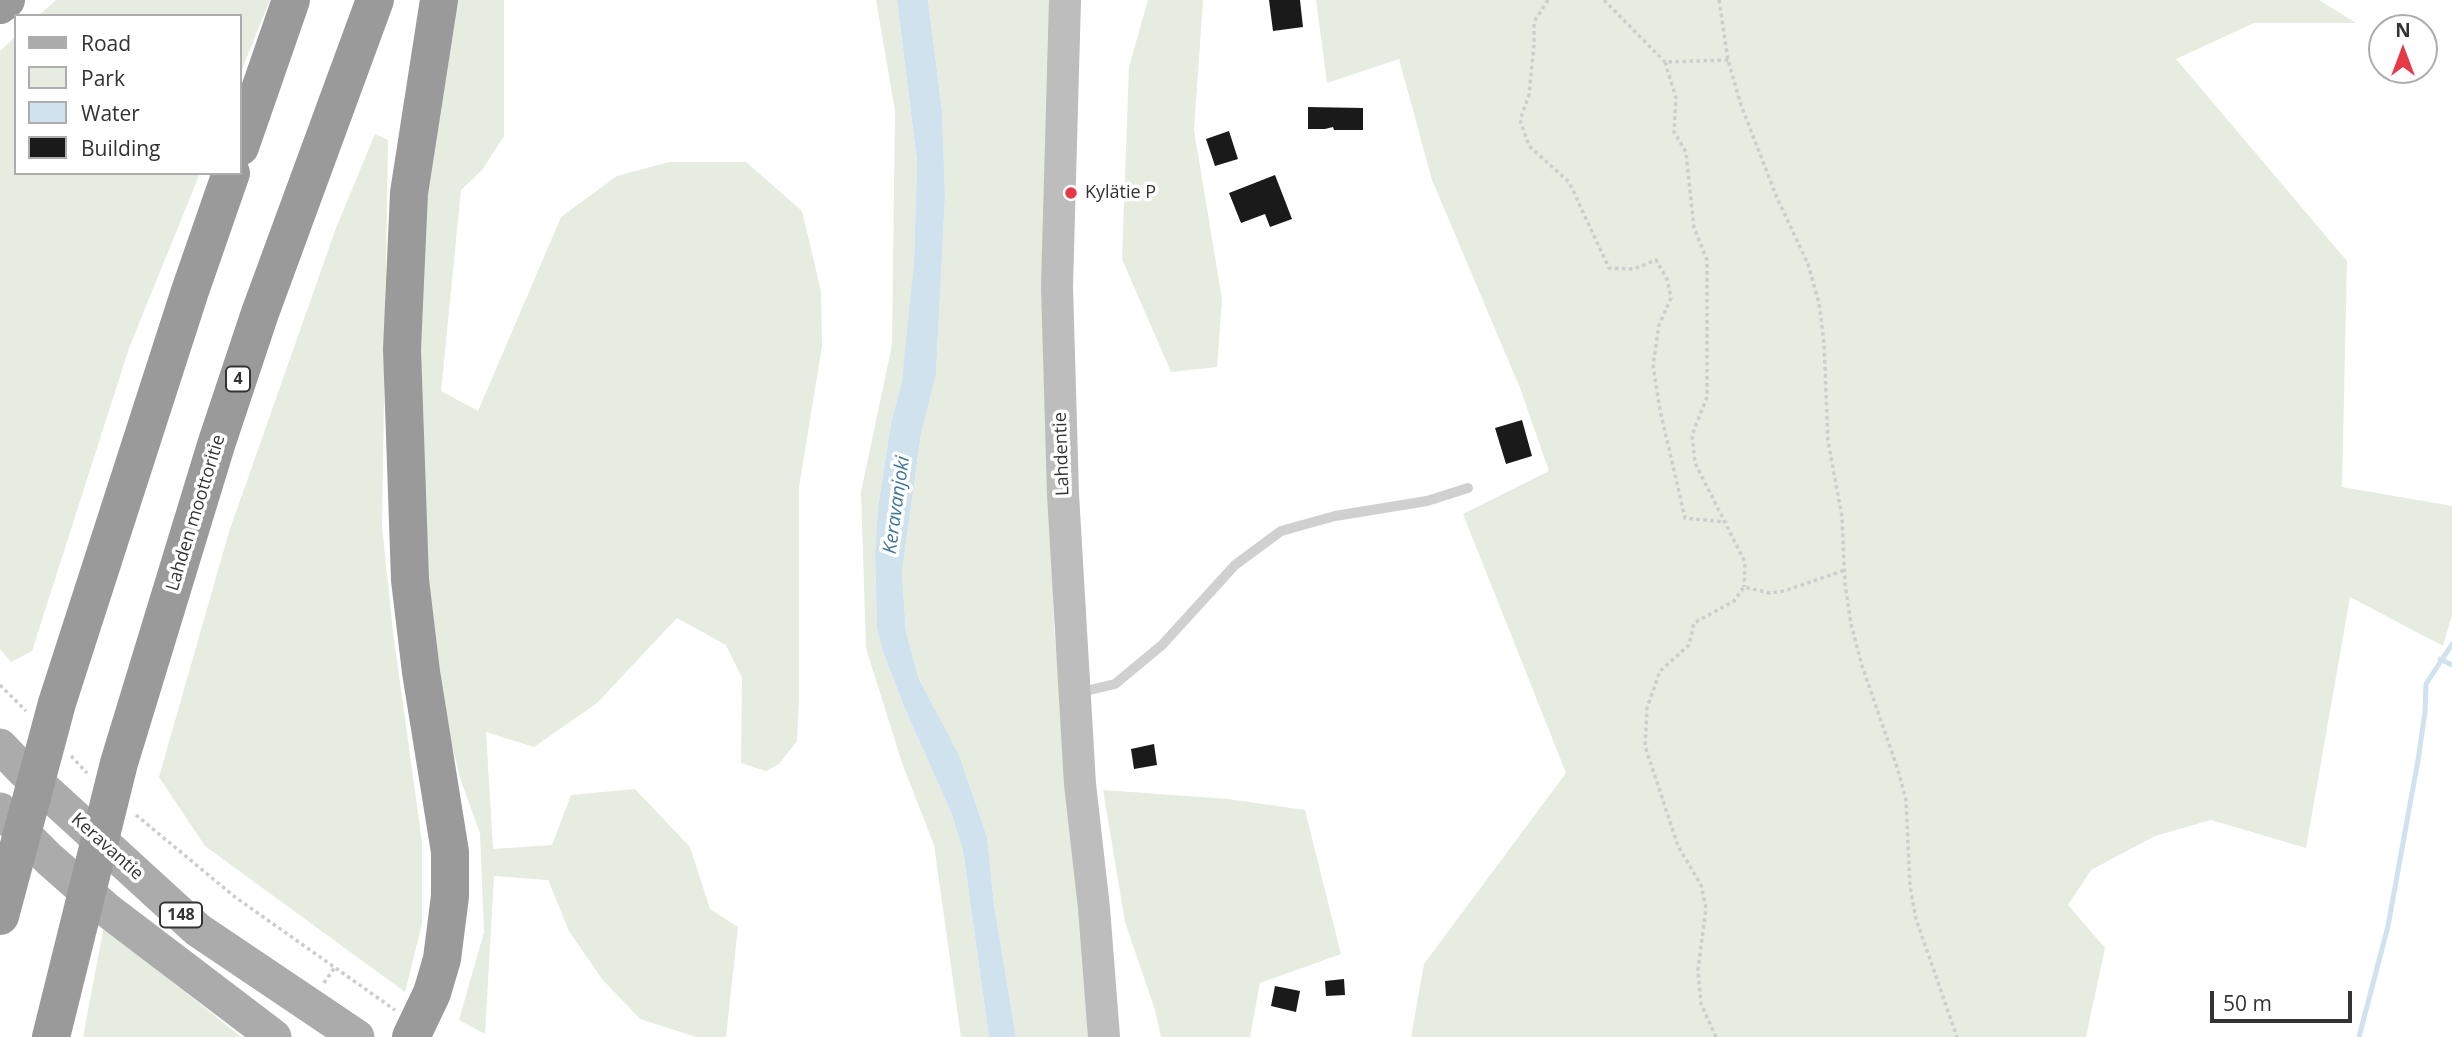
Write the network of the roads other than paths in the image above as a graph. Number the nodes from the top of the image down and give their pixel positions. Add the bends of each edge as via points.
1 (6, 0) edge
2 (291, 0) edge
3 (375, 0) edge
4 (439, 0) edge
5 (1065, 0) edge
6 (0, 5) edge
7 (242, 141) edge
8 (230, 175) edge
9 (1468, 488) dead end
10 (1074, 693) junction
11 (0, 746) edge
12 (0, 810) edge
13 (1094, 908) junction
14 (0, 914) edge
15 (408, 1027) edge
16 (51, 1037) edge
17 (274, 1037) edge
18 (357, 1037) edge
19 (1104, 1037) edge
20 (1123, 1037) edge

1 - 6 highway
2 - 7 highway
3 - 16 highway, Lahden moottoritie / 4 via 256,326 106,771
4 - 15 highway via 409,193 402,349 410,580 450,852 450,896 442,959 432,993
5 - 10 main road, Lahdentie via 1056,286
8 - 14 highway via 43,708
9 - 10 lane via 1281,531 1235,565 1162,645 1115,684
10 - 13 main road, Lahdentie
11 - 18 main road, Keravantie / 148 via 198,930
12 - 17 main road, 148 via 107,910
13 - 19 main road, Lahdentie
13 - 20 main road, Lahdentie

